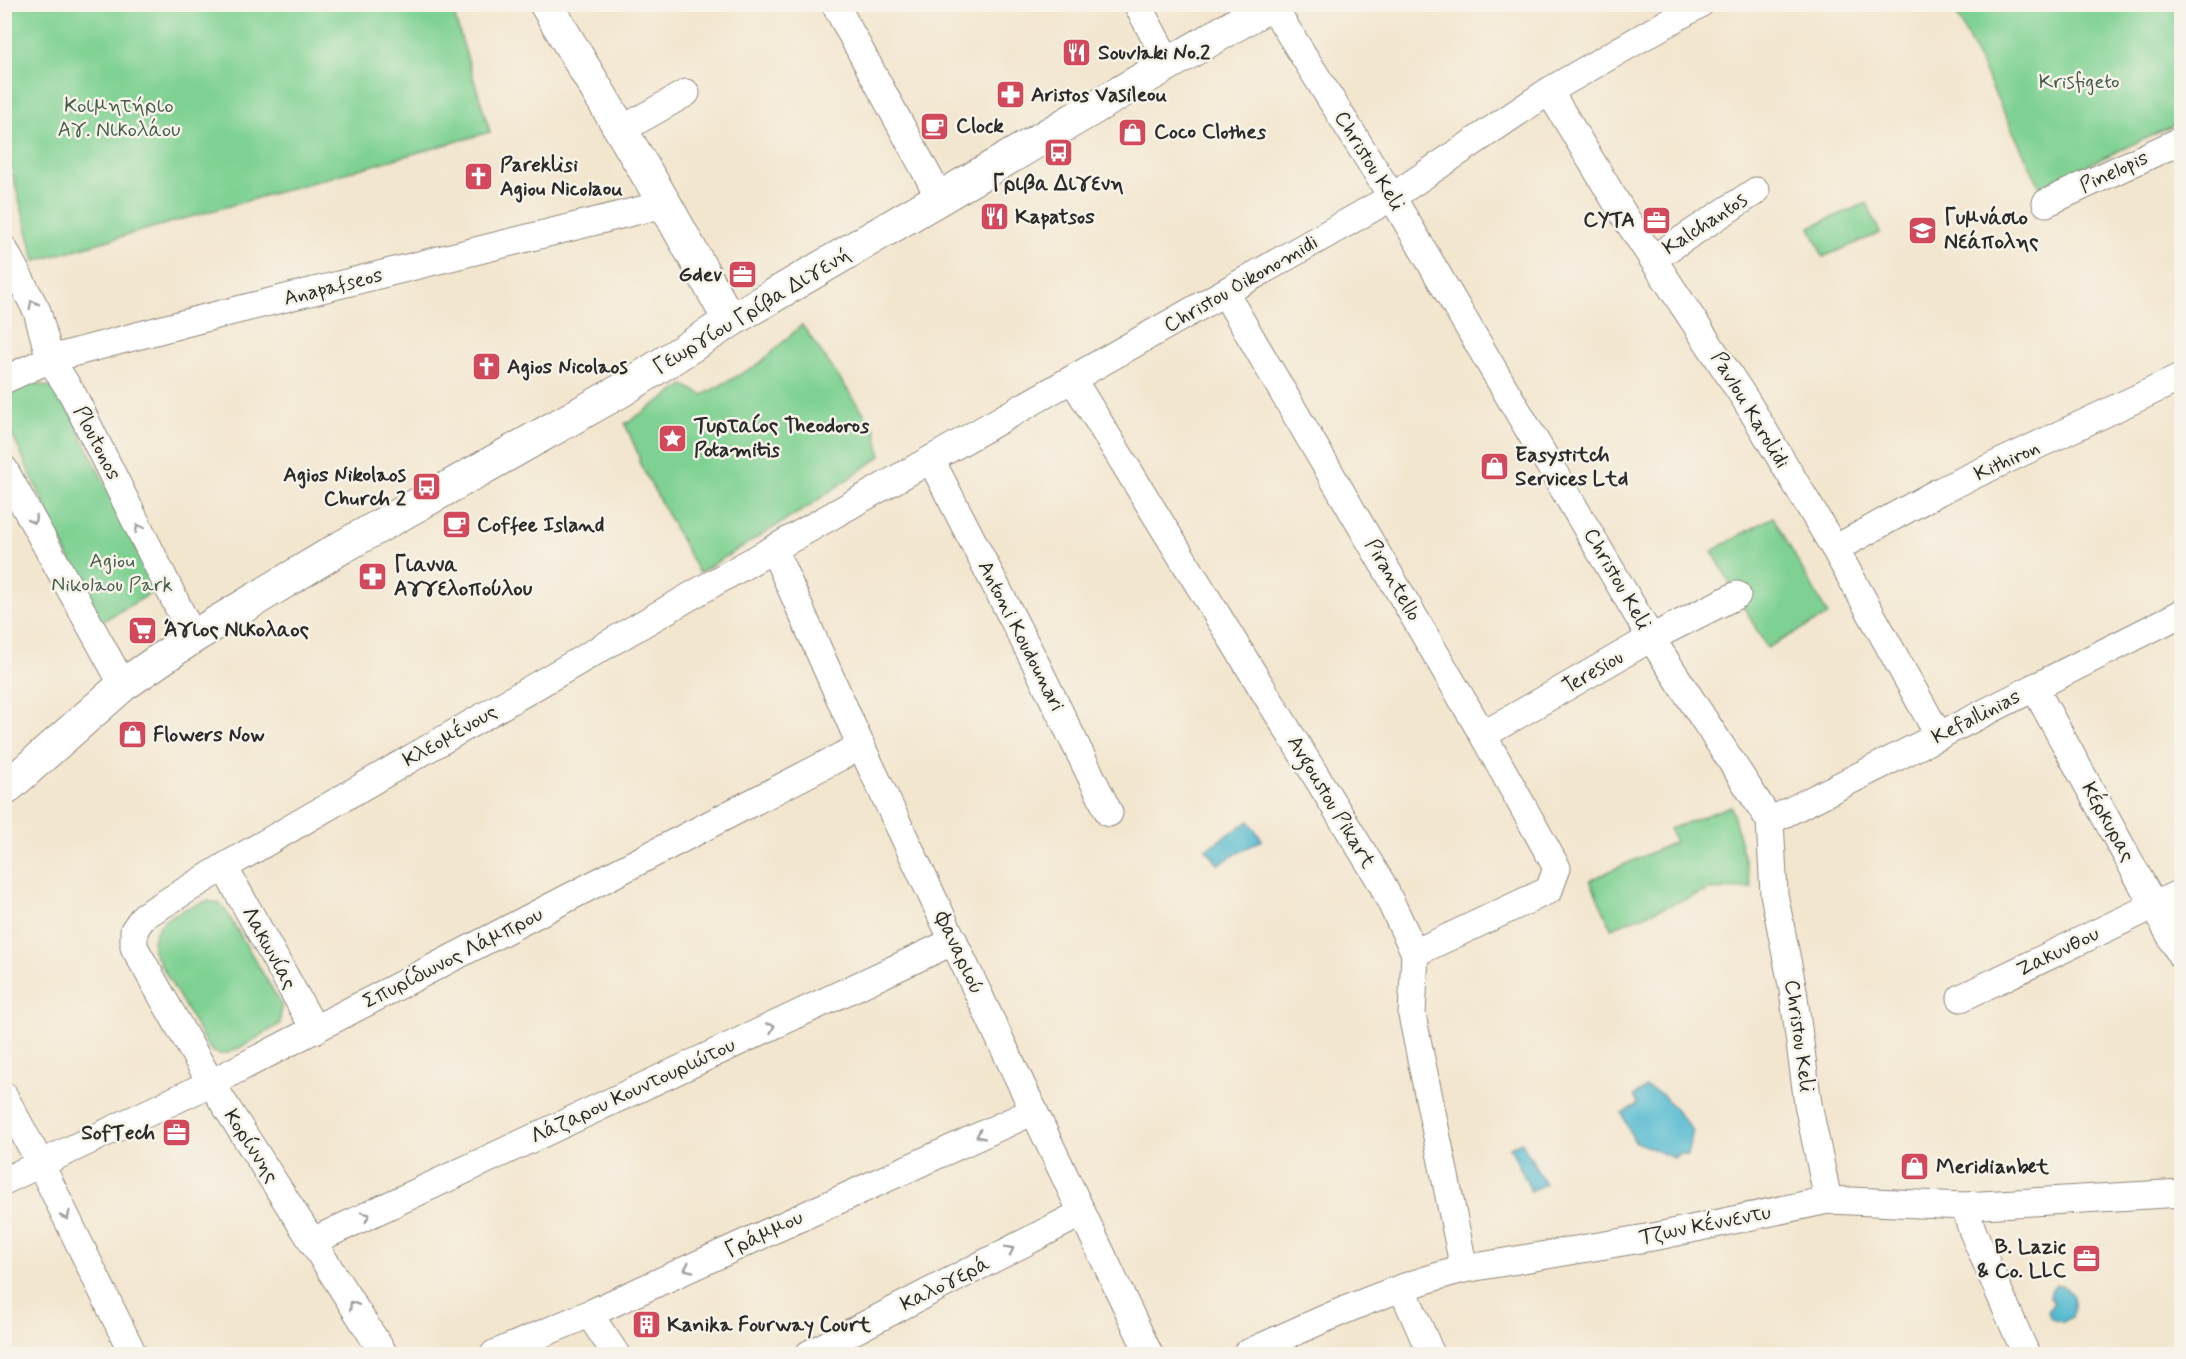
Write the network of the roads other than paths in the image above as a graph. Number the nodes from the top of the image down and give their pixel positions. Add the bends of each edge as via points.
1 (546, 4) edge
2 (1137, 4) edge
3 (1271, 4) edge
4 (1700, 4) edge
5 (843, 8) edge
6 (1169, 64) junction
7 (1549, 91) junction
8 (686, 93) dead end
9 (621, 130) junction
10 (2181, 140) edge
11 (1756, 191) dead end
12 (1392, 197) junction
13 (940, 198) junction
14 (2046, 203) dead end
15 (666, 204) junction
16 (4, 249) edge
17 (1654, 258) junction
18 (1225, 293) junction
19 (730, 321) junction
20 (50, 359) junction
21 (2181, 377) edge
22 (4, 380) edge
23 (1073, 380) junction
24 (931, 460) junction
25 (6, 474) edge
26 (1835, 549) junction
27 (774, 550) junction
28 (1737, 595) dead end
29 (2181, 613) edge
30 (194, 637) junction
31 (1651, 638) junction
32 (123, 685) junction
33 (2034, 687) junction
34 (1484, 735) junction
35 (1939, 736) junction
36 (861, 746) junction
37 (4, 790) edge
38 (1108, 813) dead end
39 (1770, 821) junction
40 (224, 867) junction
41 (2181, 892) edge
42 (2154, 905) junction
43 (134, 930) joint
44 (954, 941) junction
45 (1415, 953) junction
46 (2181, 957) edge
47 (1961, 998) dead end
48 (315, 1030) junction
49 (211, 1083) junction
50 (4, 1096) edge
51 (1034, 1111) junction
52 (40, 1163) junction
53 (4, 1181) edge
54 (2181, 1193) edge
55 (1828, 1200) junction
56 (1964, 1206) junction
57 (1082, 1213) junction
58 (313, 1240) junction
59 (1464, 1269) junction
60 (1402, 1288) junction
61 (589, 1314) junction
62 (133, 1354) edge
63 (384, 1354) edge
64 (494, 1354) edge
65 (616, 1354) edge
66 (808, 1354) edge
67 (1149, 1354) edge
68 (1246, 1354) edge
69 (1431, 1354) edge
70 (2026, 1354) edge

1 - 9 main road
2 - 6 street
3 - 6 main road, Γεωργίου Γρίβα Διγενή
3 - 12 street, Christou Keli
4 - 7 street, Christou Oikonomidi
5 - 13 street
6 - 13 main road, Γεωργίου Γρίβα Διγενή
7 - 12 street, Christou Oikonomidi
7 - 17 street, Pavlou Karolidi
8 - 9 street
9 - 15 main road
10 - 14 street, Pinelopis
11 - 17 street, Kalchantos
12 - 18 street, Christou Oikonomidi
12 - 31 street, Christou Keli
13 - 19 main road, Γεωργίου Γρίβα Διγενή
15 - 19 main road
15 - 20 street, Anapafseos
20 -> 16 street, Ploutonos via 37,311
17 - 26 street, Pavlou Karolidi
18 - 23 street, Christou Oikonomidi
18 - 34 street, Pirantello
19 - 30 main road, Γεωργίου Γρίβα Διγενή via 622,390 342,547
20 - 22 street, Anapafseos
30 -> 20 street, Ploutonos via 73,395
21 - 26 street, Kithiron via 1938,492
23 - 24 street, Christou Oikonomidi
23 - 45 street, Avgoustou Pikart via 1381,882
24 - 27 street, Christou Oikonomidi
24 - 38 street, Antoni Koudounari
25 -> 32 street
26 - 35 street, Pavlou Karolidi
27 - 36 street, Φαναριού
27 - 40 street, Κλεομένους
28 - 31 street, Teresiou
29 - 33 street, Kefallinias
30 - 32 main road, Γεωργίου Γρίβα Διγενή
31 - 34 street, Teresiou
31 - 39 street, Christou Keli
32 - 37 main road, Γεωργίου Γρίβα Διγενή
33 - 35 street, Kefallinias
33 - 42 street, Κέρκυρας
34 - 45 street, Pirantello via 1557,868 1549,890
35 - 39 street, Kefallinias
36 - 44 street, Φαναριού
36 - 48 street, Σπυρίδωνος Λάμπρου
39 - 55 street, Christou Keli via 1774,894 1793,990 1808,1104
40 - 43 street, Κλεομένους via 144,916
40 - 48 street, Λακωνίας
41 - 42 street, Ζακυνθου
42 - 46 street, Κέρκυρας
42 - 47 street, Ζακυνθου
43 - 49 street, Κορίννης via 134,947
44 - 51 street, Φαναριού
58 -> 44 street, Λάζαρου Κουντουριώτου
45 - 59 street, Avgoustou Pikart via 1412,1015
48 - 49 street, Σπυρίδωνος Λάμπρου
49 - 52 street, Σπυρίδωνος Λάμπρου
49 - 58 street, Κορίννης
50 - 52 street
51 - 57 street, Φαναριού
51 -> 61 street, Γράμμου
52 - 53 street, Σπυρίδωνος Λάμπρου
52 -> 62 street
54 - 56 street, Τζων Κέννεντυ
55 - 56 street, Τζων Κέννεντυ
55 - 59 street, Τζων Κέννεντυ via 1658,1236
56 - 70 street
66 -> 57 street, Καλογερά
57 - 67 street, Φαναριού
63 -> 58 street, Κορίννης
59 - 60 street, Τζων Κέννεντυ
60 - 68 street, Τζων Κέννεντυ
60 - 69 street
61 - 64 street, Γράμμου
61 - 65 street

